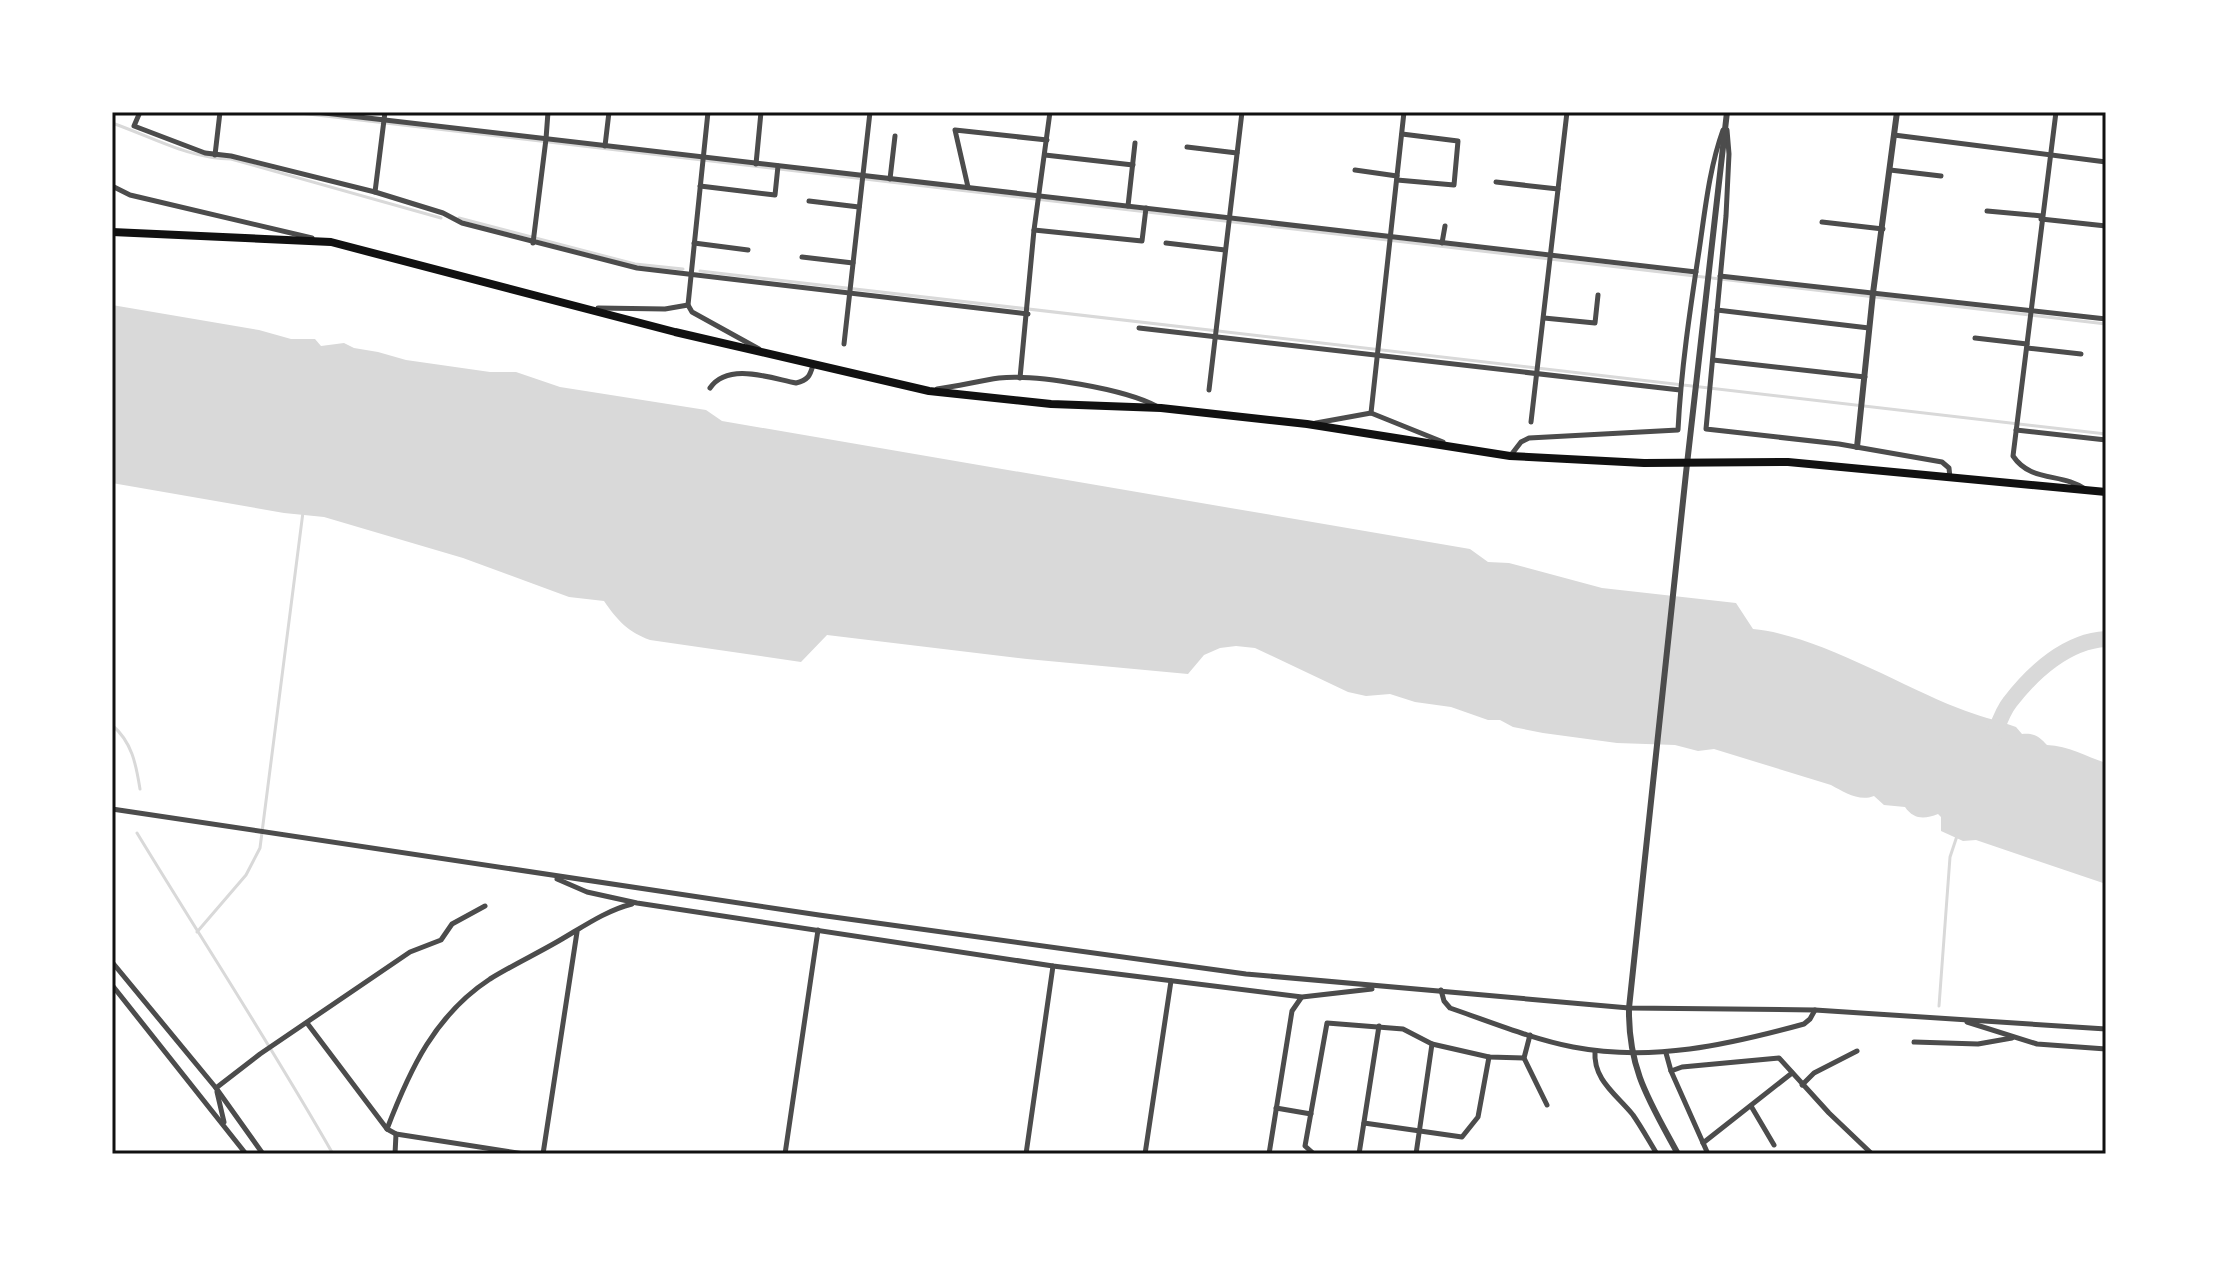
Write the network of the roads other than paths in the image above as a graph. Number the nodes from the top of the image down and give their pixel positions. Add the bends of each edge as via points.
1 (140, 112) edge
2 (220, 112) edge
3 (316, 112) edge
4 (385, 112) edge
5 (558, 112) edge
6 (569, 112) edge
7 (609, 112) edge
8 (708, 112) edge
9 (761, 112) edge
10 (870, 112) edge
11 (1050, 112) edge
12 (1242, 112) edge
13 (1404, 112) edge
14 (1567, 112) edge
15 (1727, 112) edge
16 (1897, 112) edge
17 (2056, 112) edge
18 (549, 113) edge
19 (384, 122) junction
20 (1726, 123) junction
21 (1402, 134) junction
22 (1894, 135) junction
23 (895, 136) dead end
24 (1047, 140) junction
25 (546, 141) junction
26 (1135, 143) dead end
27 (605, 146) junction
28 (1187, 147) dead end
29 (1237, 153) junction
30 (215, 155) junction
31 (1045, 155) junction
32 (2051, 155) junction
33 (703, 159) junction
34 (2106, 162) edge
35 (756, 164) junction
36 (1133, 165) junction
37 (778, 168) junction
38 (1355, 170) dead end
39 (1890, 170) junction
40 (1941, 176) dead end
41 (863, 178) junction
42 (1396, 178) junction
43 (890, 179) junction
44 (1496, 182) dead end
45 (112, 186) edge
46 (700, 186) junction
47 (968, 187) junction
48 (1559, 189) junction
49 (375, 192) junction
50 (1038, 199) junction
51 (809, 201) dead end
52 (1128, 206) junction
53 (859, 207) junction
54 (1987, 211) dead end
55 (1145, 212) junction
56 (2041, 218) junction
57 (1228, 221) junction
58 (1822, 222) dead end
59 (1445, 226) dead end
60 (2106, 226) edge
61 (1883, 229) junction
62 (1034, 230) junction
63 (112, 232) edge
64 (533, 239) junction
65 (1389, 240) junction
66 (331, 242) junction
67 (694, 243) junction
68 (1166, 243) dead end
69 (1442, 243) junction
70 (748, 250) dead end
71 (1225, 250) junction
72 (802, 257) dead end
73 (1551, 259) junction
74 (853, 263) junction
75 (691, 276) junction
76 (1695, 276) junction
77 (1720, 279) junction
78 (850, 290) junction
79 (1598, 295) dead end
80 (1872, 296) junction
81 (688, 305) junction
82 (589, 309) junction
83 (1717, 310) junction
84 (1028, 311) junction
85 (2029, 314) junction
86 (1544, 318) junction
87 (2106, 319) edge
88 (1139, 328) dead end
89 (1869, 328) junction
90 (1216, 333) junction
91 (1975, 338) dead end
92 (844, 344) dead end
93 (2027, 346) junction
94 (1376, 351) junction
95 (763, 352) junction
96 (2081, 354) dead end
97 (1713, 360) junction
98 (813, 365) junction
99 (1537, 370) junction
100 (1865, 377) junction
101 (1020, 378) junction
102 (1681, 386) junction
103 (710, 388) dead end
104 (1209, 390) dead end
105 (929, 391) junction
106 (1161, 408) junction
107 (1371, 413) junction
108 (1531, 422) dead end
109 (1307, 424) junction
110 (2016, 426) junction
111 (2106, 440) edge
112 (1452, 446) junction
113 (1857, 447) junction
114 (1510, 456) junction
115 (1687, 463) junction
116 (1950, 479) junction
117 (2088, 491) junction
118 (2106, 492) edge
119 (112, 809) edge
120 (548, 875) junction
121 (637, 903) junction
122 (485, 906) dead end
123 (818, 930) junction
124 (577, 931) junction
125 (112, 962) edge
126 (1053, 966) junction
127 (1171, 981) junction
128 (112, 985) edge
129 (1387, 987) junction
130 (1441, 990) junction
131 (1302, 997) junction
132 (1629, 1008) junction
133 (1815, 1010) junction
134 (1961, 1019) junction
135 (307, 1023) junction
136 (1379, 1026) junction
137 (2106, 1029) edge
138 (1530, 1035) junction
139 (2013, 1038) junction
140 (1914, 1042) dead end
141 (1432, 1044) junction
142 (2106, 1049) edge
143 (1595, 1051) junction
144 (1857, 1051) dead end
145 (1666, 1053) junction
146 (1489, 1057) junction
147 (1524, 1058) junction
148 (1671, 1071) junction
149 (1792, 1073) junction
150 (1802, 1085) junction
151 (216, 1088) junction
152 (1547, 1105) dead end
153 (1751, 1106) junction
154 (1276, 1108) junction
155 (1311, 1114) junction
156 (1364, 1123) junction
157 (224, 1124) junction
158 (387, 1129) junction
159 (1419, 1130) junction
160 (396, 1134) junction
161 (1703, 1143) junction
162 (1774, 1145) dead end
163 (246, 1154) edge
164 (263, 1154) edge
165 (395, 1154) edge
166 (524, 1154) edge
167 (543, 1154) edge
168 (785, 1154) edge
169 (1026, 1154) edge
170 (1145, 1154) edge
171 (1269, 1154) edge
172 (1314, 1154) edge
173 (1359, 1154) edge
174 (1416, 1154) edge
175 (1657, 1154) edge
176 (1678, 1154) edge
177 (1708, 1154) edge
178 (1872, 1154) edge

1 - 30 street via 134,126
2 - 30 street
3 - 19 street
4 - 19 street
5 - 6 street
7 - 27 street
8 - 33 street
9 - 35 street
10 - 41 street
11 - 24 street
12 - 29 street
13 - 21 street
14 - 48 street
15 - 20 street
16 - 22 street
17 - 32 street
18 - 25 street
19 - 25 street
19 - 49 street
20 - 76 street via 1709,183
20 - 77 street via 1729,154
20 - 115 street
21 - 42 street
21 - 42 street via 1458,141 1454,185
22 - 32 street
22 - 39 street
23 - 43 street
24 - 31 street
24 - 47 street via 955,130
25 - 27 street
25 - 64 street
26 - 36 street
27 - 33 street
28 - 29 street
29 - 57 street
30 - 49 street
31 - 36 street
31 - 50 street
32 - 34 street
32 - 56 street
33 - 35 street
33 - 46 street
35 - 37 street
36 - 52 street
37 - 41 street
37 - 46 street via 775,195
38 - 42 street
39 - 40 street
39 - 61 street
41 - 43 street
41 - 53 street
42 - 65 street
43 - 47 street
44 - 48 street
45 - 66 street via 130,195
46 - 67 street
47 - 50 street
48 - 73 street
49 - 64 street via 462,223
50 - 52 street
50 - 62 street
51 - 53 street
52 - 55 street
53 - 74 street
54 - 56 street
55 - 57 street
55 - 62 street via 1142,241
56 - 60 street
56 - 85 street
57 - 65 street
57 - 71 street
58 - 61 street
59 - 69 street
61 - 80 street
62 - 84 street
63 - 66 main road
64 - 75 street via 637,268
65 - 69 street
65 - 94 street
66 - 82 main road
67 - 70 street
67 - 75 street
68 - 71 street
69 - 73 street
71 - 90 street
72 - 74 street
73 - 76 street
73 - 86 street
74 - 78 street
75 - 78 street
75 - 81 street
76 - 102 street
77 - 80 street
77 - 83 street
78 - 84 street
78 - 92 street
79 - 86 street via 1595,323
80 - 85 street
80 - 89 street
81 - 82 street
81 - 95 street
82 - 95 main road
83 - 89 street
83 - 97 street
84 - 101 street
85 - 87 street
85 - 93 street
86 - 99 street
88 - 90 street
89 - 100 street
90 - 94 street
90 - 104 street
91 - 93 street
93 - 96 street
93 - 110 street
94 - 99 street
94 - 107 street
95 - 98 main road
97 - 100 street
97 - 113 street via 1706,429
98 - 103 street via 806,381 739,373 720,377
98 - 105 main road
99 - 102 street
99 - 108 street
100 - 113 street
101 - 105 street
101 - 106 street via 1145,399
102 - 114 street via 1678,430 1529,438
105 - 106 main road via 1051,404
106 - 109 main road
107 - 109 street
107 - 112 street
109 - 112 main road
110 - 111 street
110 - 117 street via 2013,456 2022,469 2072,481
112 - 114 main road
113 - 116 street via 1942,462
114 - 115 main road
115 - 116 main road via 1788,462
115 - 132 street
116 - 117 main road
117 - 118 main road
119 - 120 street
120 - 121 street via 587,892
120 - 129 street via 1246,974
121 - 123 street
121 - 124 street
122 - 135 street via 452,924 441,940 410,952
123 - 126 street
123 - 168 street
124 - 158 street via 491,978 449,1014 414,1064
124 - 167 street
125 - 151 street
126 - 127 street
126 - 169 street
127 - 131 street
127 - 170 street
128 - 157 street
129 - 130 street
129 - 131 street
130 - 132 street
130 - 138 street via 1450,1008
131 - 154 street via 1292,1011
132 - 133 street
132 - 176 street via 1638,1077
133 - 134 street
133 - 145 street via 1804,1024 1743,1041
134 - 137 street
134 - 139 street
135 - 151 street
135 - 158 street
136 - 141 street via 1403,1029
136 - 155 street via 1327,1023
136 - 156 street
138 - 143 street
138 - 147 street
139 - 140 street via 1978,1044
139 - 142 street
141 - 146 street
141 - 159 street
143 - 145 street
143 - 175 street via 1603,1082
144 - 150 street
145 - 148 street
146 - 147 street
146 - 159 street via 1478,1117 1462,1137
147 - 152 street
148 - 149 street via 1779,1058
148 - 161 street
149 - 150 street
149 - 153 street
150 - 178 street
151 - 157 street
151 - 164 street
153 - 161 street
153 - 162 street
154 - 155 street
154 - 171 street
155 - 172 street via 1305,1146
156 - 159 street
156 - 173 street
157 - 163 street
158 - 160 street
159 - 174 street
160 - 165 street
160 - 166 street
161 - 177 street

